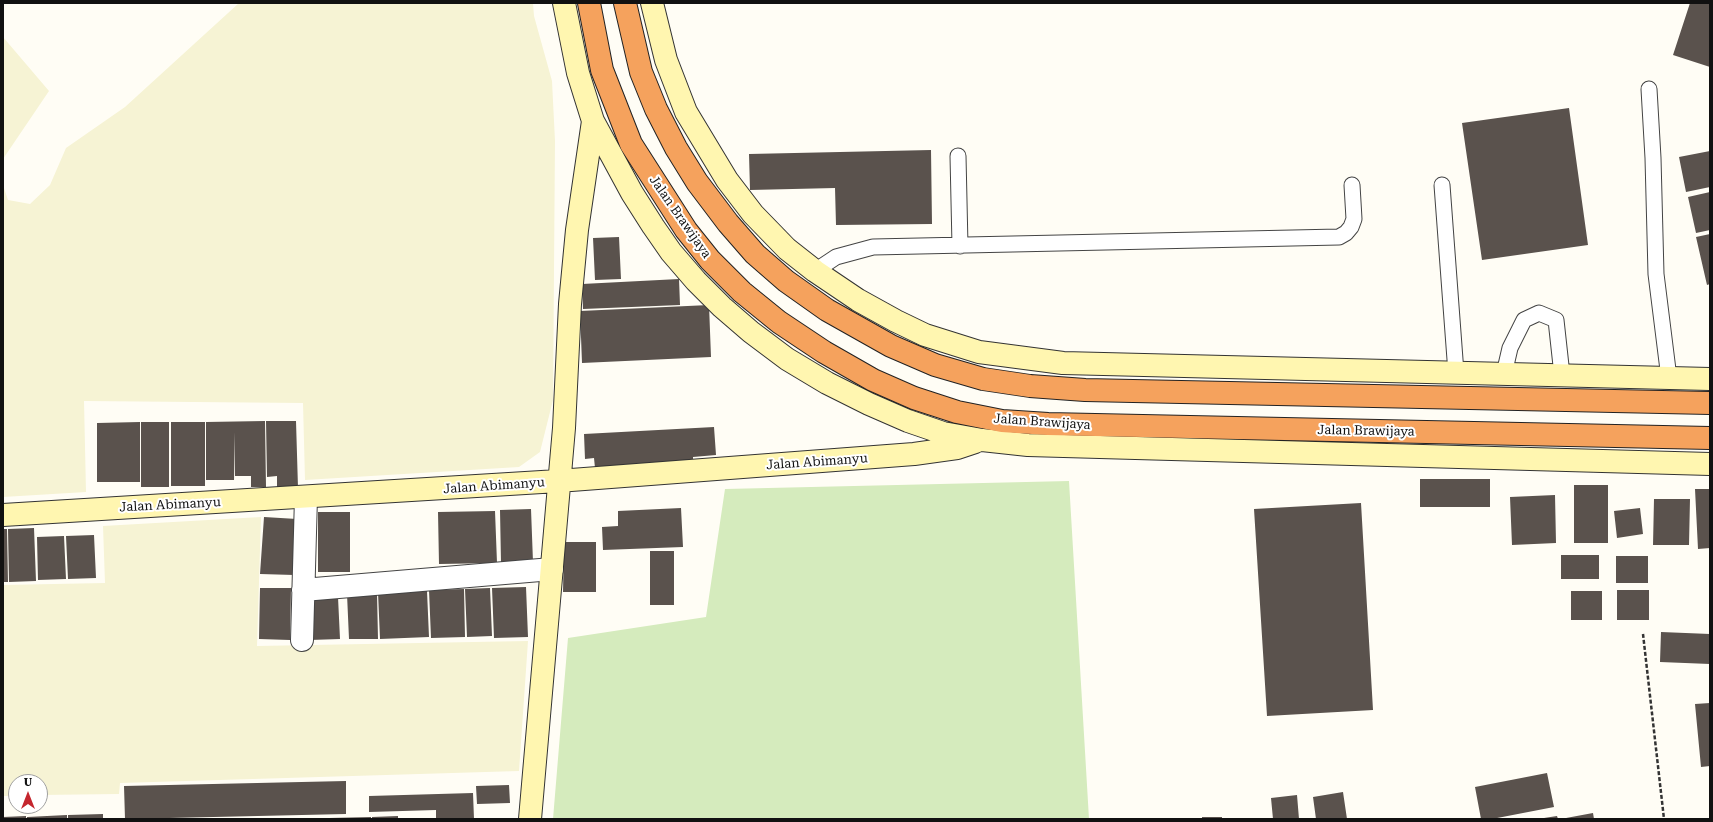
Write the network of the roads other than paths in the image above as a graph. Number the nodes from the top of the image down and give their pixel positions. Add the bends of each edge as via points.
1 (564, 3) edge
2 (590, 3) edge
3 (625, 3) edge
4 (652, 3) edge
5 (1649, 89) dead end
6 (593, 121) junction
7 (958, 156) dead end
8 (1352, 184) dead end
9 (1442, 185) dead end
10 (960, 246) junction
11 (815, 271) junction
12 (1456, 373) junction
13 (1504, 374) junction
14 (1562, 376) junction
15 (1669, 378) junction
16 (1710, 379) edge
17 (1710, 403) edge
18 (1710, 438) edge
19 (982, 440) junction
20 (1710, 464) edge
21 (558, 481) junction
22 (306, 497) junction
23 (3, 515) edge
24 (552, 569) junction
25 (303, 590) junction
26 (302, 640) dead end
27 (530, 819) edge

1 - 6 street via 578,73
2 - 18 highway, Jalan Brawijaya via 592,26 602,70 631,144 686,230 710,260 742,292 785,326 873,380 914,398 957,412 1002,421 1048,424
3 - 17 highway via 641,72 656,109 697,182 728,223 770,268 827,310 891,346 935,365 983,379 1085,390
4 - 11 street via 666,60 686,112 727,180 753,214 787,248
5 - 15 lane via 1656,274
6 - 19 street via 632,193 671,252 722,307 751,332 787,359 869,404 943,433
6 - 21 street via 577,230
7 - 10 lane
8 - 10 lane via 1354,219 1346,233 1339,237
9 - 12 lane
10 - 11 lane via 873,247 836,257
11 - 12 street via 896,322 925,335 979,352 1063,363
12 - 13 street
13 - 14 street
13 - 14 lane via 1510,348 1524,320 1539,313 1556,320
14 - 15 street
15 - 16 street
19 - 20 street via 1099,448
19 - 21 street, Jalan Abimanyu via 957,448 914,454
21 - 22 street, Jalan Abimanyu
21 - 24 street
22 - 23 street, Jalan Abimanyu
22 - 25 street
24 - 25 street
24 - 27 street
25 - 26 street

